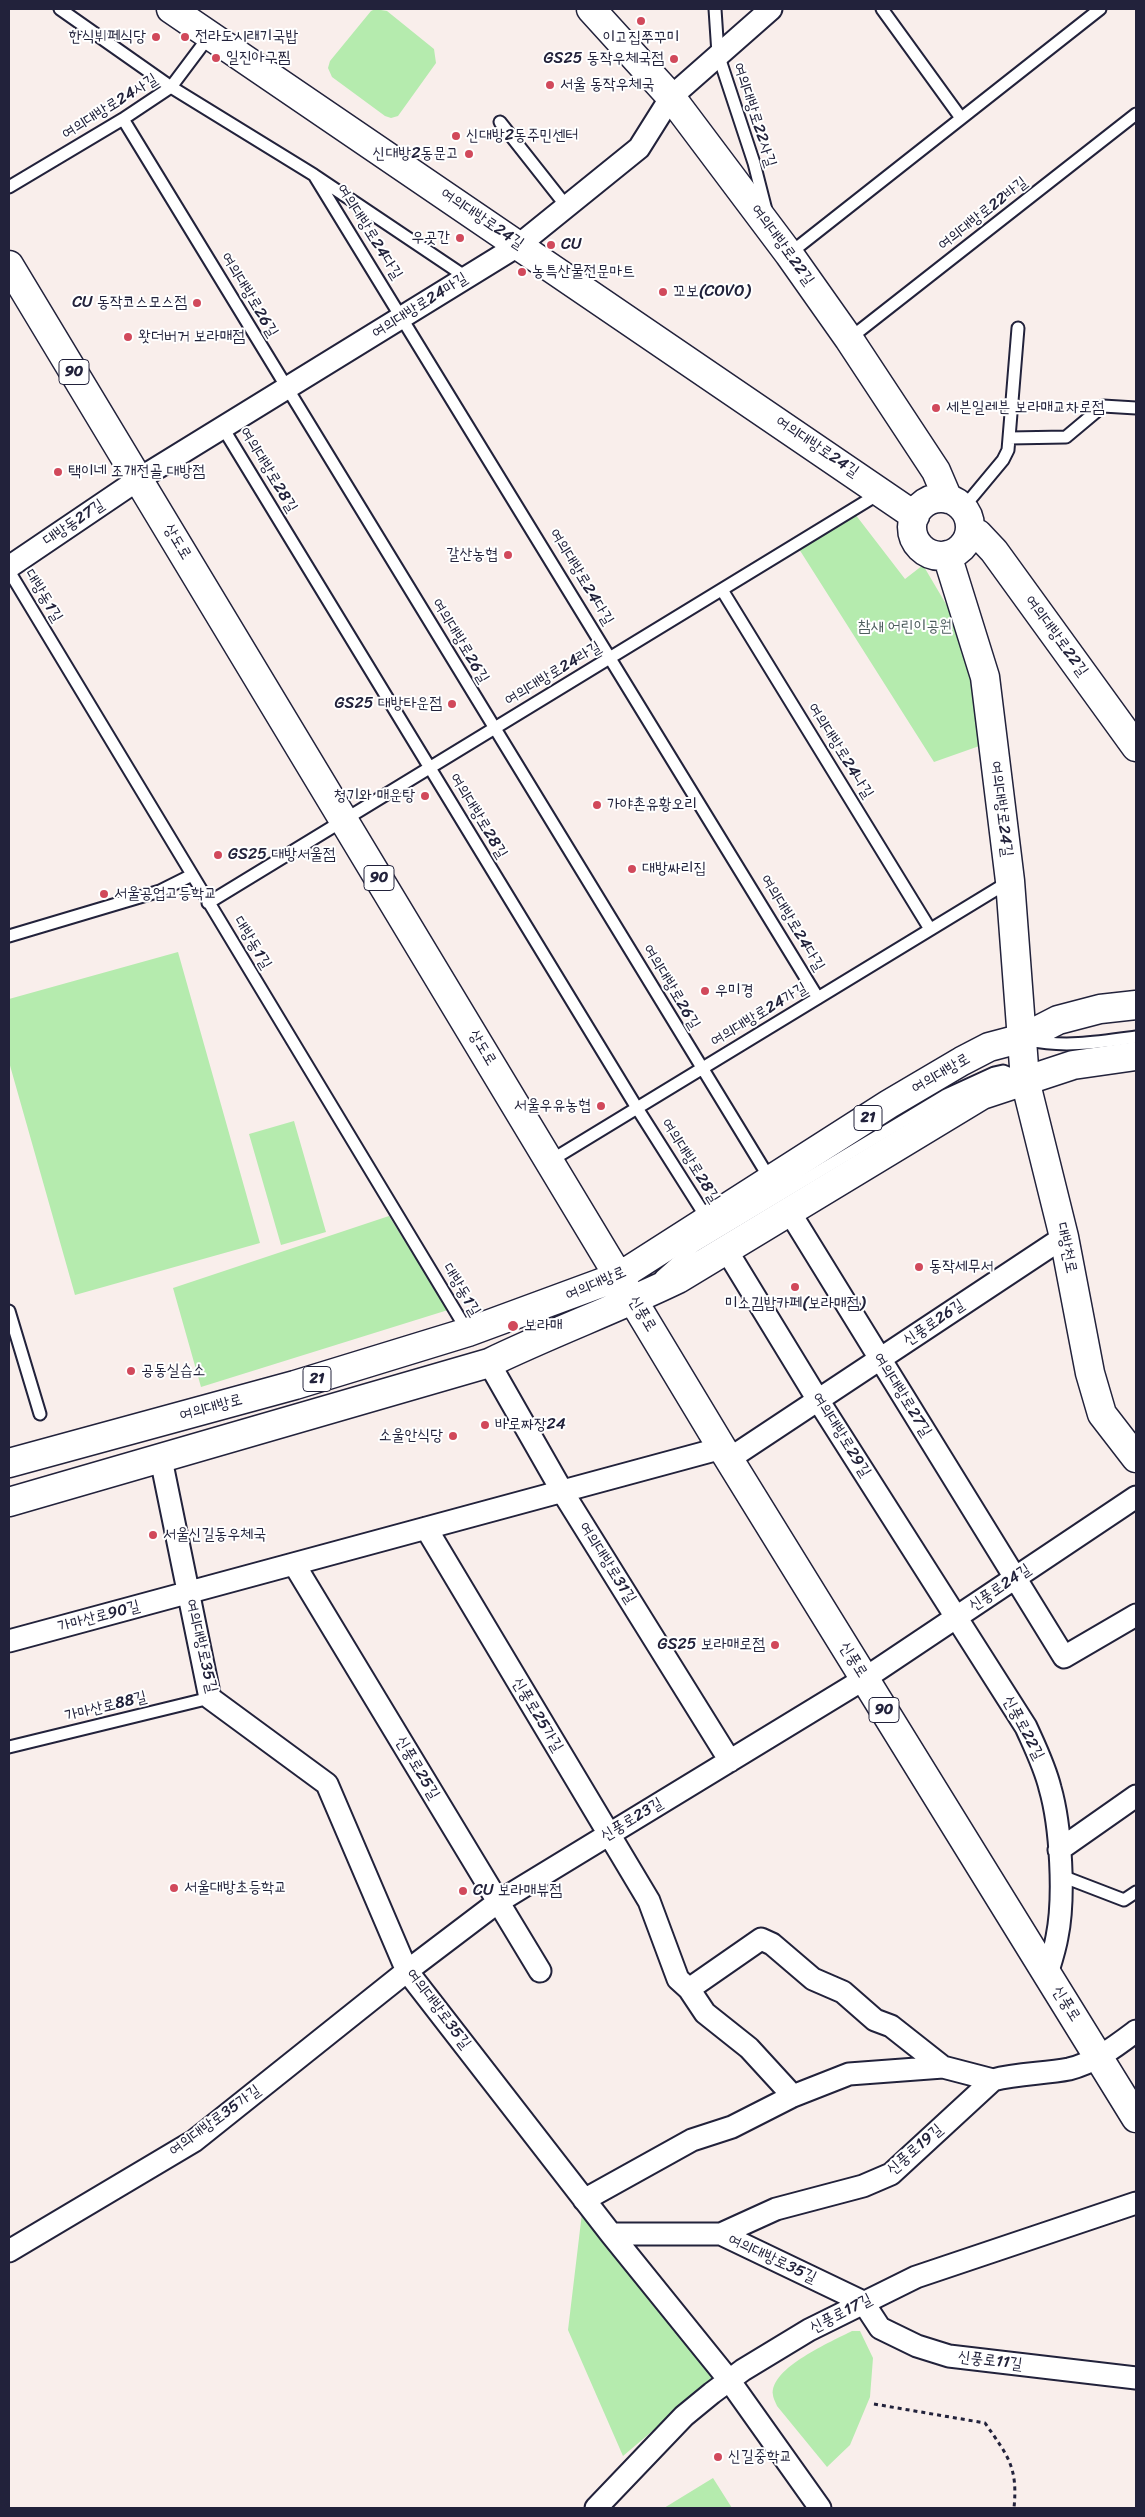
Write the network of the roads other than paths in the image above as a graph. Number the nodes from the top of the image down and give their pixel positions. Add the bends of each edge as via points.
1 (60, 9) edge
2 (172, 9) edge
3 (591, 9) edge
4 (715, 9) edge
5 (771, 9) edge
6 (882, 9) edge
7 (1100, 9) edge
8 (210, 35) junction
9 (718, 54) junction
10 (171, 87) junction
11 (671, 97) junction
12 (1136, 114) edge
13 (961, 118) junction
14 (123, 119) junction
15 (500, 122) dead end
16 (314, 175) junction
17 (9, 187) edge
18 (567, 207) junction
19 (771, 230) junction
20 (519, 245) junction
21 (789, 254) junction
22 (9, 265) edge
23 (466, 277) junction
24 (402, 317) junction
25 (1018, 328) dead end
26 (849, 339) junction
27 (287, 388) junction
28 (1136, 408) edge
29 (223, 428) junction
30 (1009, 438) junction
31 (139, 479) junction
32 (882, 492) junction
33 (960, 512) junction
34 (915, 516) junction
35 (947, 555) junction
36 (9, 569) edge
37 (722, 590) junction
38 (611, 658) junction
39 (494, 729) junction
40 (1136, 747) edge
41 (430, 768) junction
42 (344, 821) junction
43 (192, 875) junction
44 (1010, 881) junction
45 (208, 903) junction
46 (930, 929) junction
47 (9, 936) edge
48 (818, 998) junction
49 (1136, 1005) edge
50 (1023, 1038) junction
51 (1135, 1054) edge
52 (702, 1069) junction
53 (1025, 1080) junction
54 (637, 1108) junction
55 (550, 1161) junction
56 (770, 1179) junction
57 (789, 1211) junction
58 (708, 1220) junction
59 (1064, 1236) junction
60 (727, 1251) junction
61 (620, 1276) junction
62 (634, 1300) junction
63 (10, 1317) edge
64 (468, 1332) junction
65 (880, 1359) junction
66 (489, 1363) junction
67 (818, 1400) junction
68 (40, 1414) dead end
69 (1134, 1451) edge
70 (726, 1453) junction
71 (161, 1459) junction
72 (9, 1463) edge
73 (562, 1492) junction
74 (1136, 1497) edge
75 (9, 1502) edge
76 (426, 1528) junction
77 (294, 1564) junction
78 (1016, 1578) junction
79 (189, 1592) junction
80 (1136, 1615) edge
81 (956, 1617) junction
82 (9, 1641) edge
83 (864, 1679) junction
84 (210, 1698) junction
85 (9, 1747) edge
86 (730, 1761) junction
87 (1136, 1796) edge
88 (609, 1834) junction
89 (1058, 1850) junction
90 (1060, 1875) junction
91 (1136, 1892) edge
92 (498, 1902) junction
93 (407, 1971) junction
94 (540, 1971) dead end
95 (1047, 1974) junction
96 (690, 1989) junction
97 (1136, 2031) edge
98 (1099, 2057) junction
99 (944, 2067) junction
100 (993, 2080) junction
101 (793, 2096) junction
102 (1136, 2118) edge
103 (584, 2200) junction
104 (1136, 2203) edge
105 (610, 2234) junction
106 (721, 2234) junction
107 (9, 2250) edge
108 (863, 2302) junction
109 (1136, 2378) edge
110 (728, 2380) junction
111 (596, 2508) edge
112 (820, 2508) edge

1 - 10 lane, 여의대방로24다길
2 - 8 main road, 여의대방로24길
3 - 11 main road, 여의대방로22길
4 - 9 lane, 여의대방로22사길
5 - 9 street, 여의대방로24마길
6 - 13 lane
7 - 13 lane
8 - 10 lane, 여의대방로24사길
8 - 20 main road, 여의대방로24길
9 - 11 street, 여의대방로24마길
9 - 19 lane, 여의대방로22사길 via 754,163
10 - 14 lane, 여의대방로24사길
10 - 16 lane, 여의대방로24다길
11 - 18 street, 여의대방로24마길 via 639,148
11 - 19 main road, 여의대방로22길
12 - 26 lane, 여의대방로22바길
13 - 21 lane
14 - 17 lane, 여의대방로24사길
14 - 27 lane, 여의대방로26길
15 - 18 lane
16 - 23 lane, 여의대방로24다길
16 - 24 lane, 여의대방로24다길
18 - 20 street, 여의대방로24마길
19 - 21 main road, 여의대방로22길
20 - 23 street, 여의대방로24마길
20 - 32 main road, 여의대방로24길
21 - 26 main road, 여의대방로22길
22 - 31 main road, 상도로 / 90
23 - 24 street, 여의대방로24마길
24 - 27 street, 여의대방로24마길
24 - 38 lane, 여의대방로24다길
25 - 30 lane
26 - 33 main road, 여의대방로22길
27 - 29 street, 여의대방로24마길
27 - 39 lane, 여의대방로26길
28 - 30 lane via 1103,406 1066,437
29 - 31 street, 여의대방로24마길
29 - 41 lane, 여의대방로28길
30 - 33 lane via 1004,460
31 - 36 street, 대방동27길
31 - 42 main road, 상도로 / 90
32 - 34 main road, 여의대방로24길
32 - 37 lane, 여의대방로24라길
33 - 34 main road via 931,500 923,504
33 - 35 main road via 966,542 961,549
33 - 40 main road, 여의대방로22길 via 994,551
34 - 35 main road via 912,527 917,544 936,556
35 - 44 main road, 여의대방로24길 via 985,677
36 - 43 lane, 대방동1길
37 - 38 lane, 여의대방로24라길
37 - 46 lane, 여의대방로24나길
38 - 39 lane, 여의대방로24라길
38 - 48 lane, 여의대방로24다길
39 - 41 lane, 여의대방로24라길
39 - 52 lane, 여의대방로26길
41 - 42 lane, 여의대방로24라길
41 - 54 lane, 여의대방로28길
42 - 45 lane
42 - 55 main road, 상도로 / 90
43 - 45 lane, 대방동1길
43 - 47 lane via 160,891
44 - 46 lane, 여의대방로24가길
44 - 50 main road, 여의대방로24길
45 - 64 lane, 대방동1길
46 - 48 lane, 여의대방로24가길
48 - 52 lane, 여의대방로24가길
49 - 50 main road, 여의대방로 / 21 via 1079,1013
50 - 51 lane via 1048,1044 1091,1043
50 - 53 main road, 대방천로
50 - 56 main road, 여의대방로 / 21 via 989,1047 962,1061
51 - 53 main road, 여의대방로 via 1073,1065
52 - 54 lane, 여의대방로24가길
52 - 56 lane, 여의대방로26길
53 - 57 main road, 여의대방로 via 982,1095
53 - 59 main road, 대방천로
53 - 62 lane via 1004,1071 946,1095 695,1246
54 - 55 lane, 여의대방로24가길
54 - 58 lane, 여의대방로28길
55 - 61 main road, 상도로 / 90
56 - 58 main road, 여의대방로 / 21
57 - 60 main road, 여의대방로
57 - 65 street, 여의대방로27길
58 - 61 main road, 여의대방로 / 21
59 - 65 street, 신풍로26길
59 - 69 main road, 대방천로 via 1090,1373 1102,1414
60 - 62 main road, 여의대방로
60 - 67 street, 여의대방로29길
61 - 62 main road, 신풍로 / 90
61 - 64 main road, 여의대방로 / 21
62 - 66 main road, 여의대방로 via 554,1332
62 - 70 main road, 신풍로 / 90
63 - 68 lane
64 - 72 main road, 여의대방로 / 21 via 295,1386
65 - 67 street, 신풍로26길
65 - 78 street, 여의대방로27길
66 - 71 main road, 여의대방로
66 - 73 street, 여의대방로31길
67 - 70 street, 신풍로26길
67 - 81 street, 여의대방로29길
70 - 73 street
70 - 83 main road, 신풍로 / 90
71 - 75 main road, 여의대방로
71 - 79 street, 여의대방로35길
73 - 76 street
73 - 86 street, 여의대방로31길
74 - 78 street, 신풍로24길
76 - 77 street
76 - 88 street, 신풍로25가길
77 - 79 street
77 - 92 street, 신풍로25길
78 - 80 street via 1064,1657
78 - 81 street, 신풍로24길
79 - 82 street, 가마산로90길
79 - 84 street, 여의대방로35길
81 - 83 street, 신풍로24길
81 - 89 street, 신풍로22길 via 1026,1727 1040,1757 1050,1789
83 - 86 street, 신풍로23길
83 - 95 main road, 신풍로 / 90
84 - 85 lane, 가마산로88길
84 - 93 street, 여의대방로35길 via 326,1784
86 - 88 street, 신풍로23길
87 - 89 street
88 - 92 street, 신풍로23길
88 - 96 street, 신풍로25가길 via 648,1901 678,1979
89 - 90 street, 신풍로22길
90 - 91 lane via 1124,1900
90 - 95 street, 신풍로22길 via 1057,1937
92 - 93 street, 신풍로23길
92 - 94 street, 신풍로25길
93 - 103 street, 여의대방로35길
93 - 107 street, 여의대방로35가길 via 194,2141
95 - 98 main road, 신풍로 / 90
96 - 99 street via 761,1939 772,1944 813,1979 843,1992 876,2020 891,2026
96 - 101 street, 신풍로25가길 via 705,2013 749,2048
97 - 98 street, 신풍로19길
98 - 100 street, 신풍로19길 via 1070,2068
98 - 102 main road, 신풍로 / 90
99 - 100 street
99 - 101 street via 849,2074
100 - 106 street, 신풍로19길 via 891,2174 863,2186 776,2209
101 - 103 street via 732,2127 692,2140
103 - 105 street, 여의대방로35길
104 - 108 street, 신풍로17길 via 916,2277
105 - 106 street, 여의대방로35길
105 - 110 street
106 - 108 street, 여의대방로35길
108 - 109 street, 신풍로11길 via 880,2328 917,2346 949,2356
108 - 110 street, 신풍로17길 via 779,2347
110 - 111 street, 신풍로17길 via 684,2416
110 - 112 street

